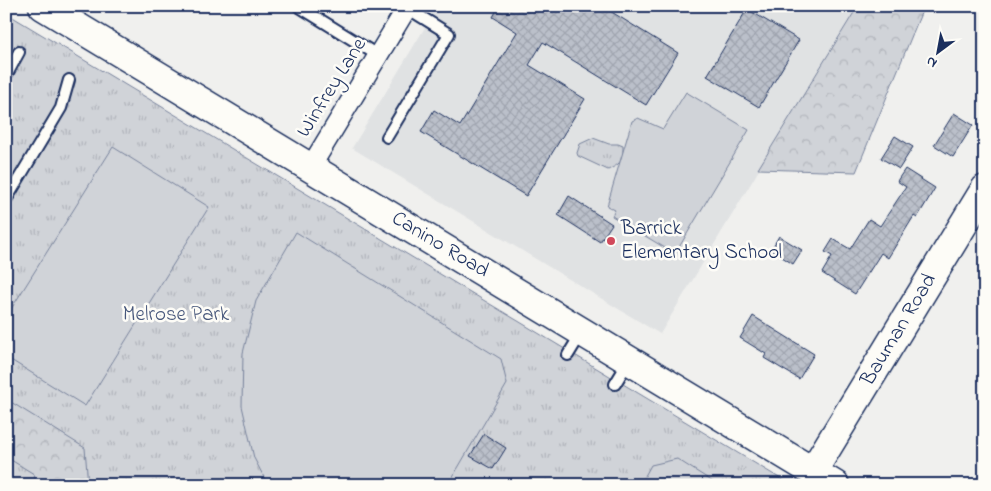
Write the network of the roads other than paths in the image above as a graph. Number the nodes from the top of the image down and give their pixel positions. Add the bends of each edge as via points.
1 (43, 6) edge
2 (298, 6) edge
3 (408, 7) edge
4 (20, 52) dead end
5 (379, 56) junction
6 (6, 76) edge
7 (69, 80) dead end
8 (387, 137) dead end
9 (310, 168) junction
10 (985, 189) edge
11 (6, 200) edge
12 (583, 332) junction
13 (568, 355) dead end
14 (630, 360) junction
15 (615, 384) dead end
16 (824, 478) edge

1 - 9 street, Canino Road
2 - 5 lane
3 - 5 street, Winfrey Lane
3 - 8 lane via 449,34
4 - 6 lane
5 - 9 street, Winfrey Lane
7 - 11 lane via 61,108
9 - 12 street, Canino Road
10 - 16 street, Bauman Road
12 - 13 lane
12 - 14 street, Canino Road
14 - 15 lane
14 - 16 street, Canino Road

